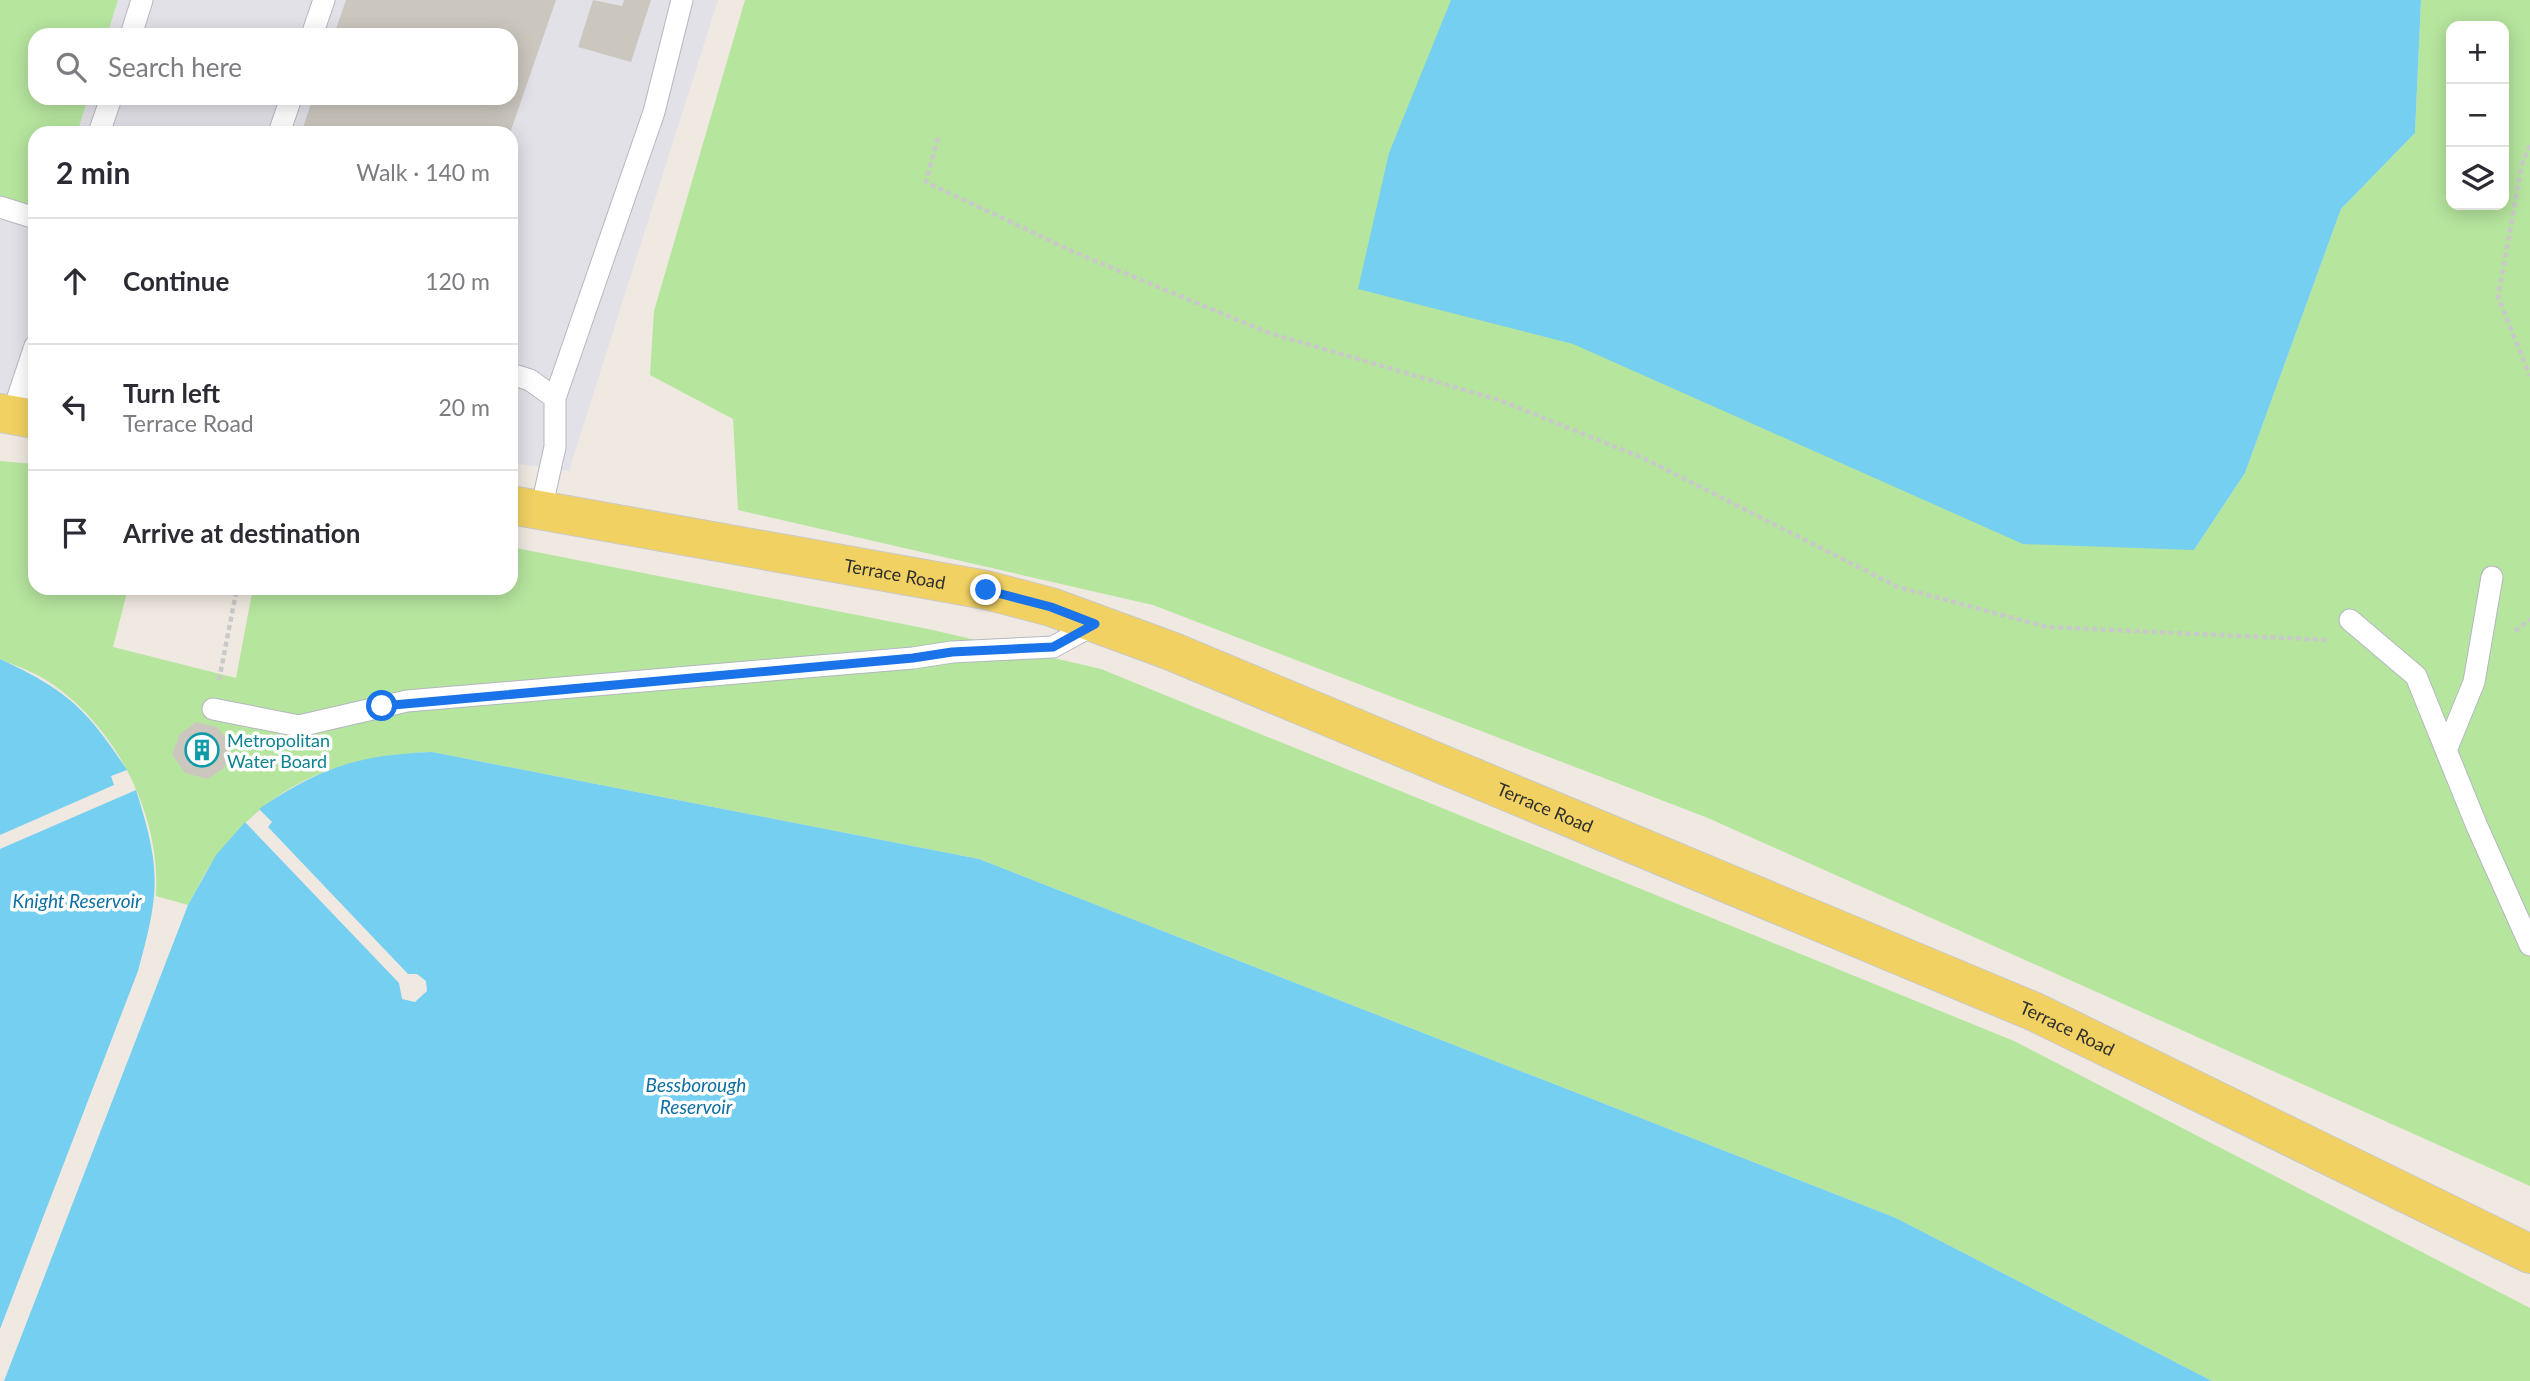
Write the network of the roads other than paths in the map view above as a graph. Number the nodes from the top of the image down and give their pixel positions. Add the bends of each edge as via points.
1 (142, 0) edge
2 (324, 0) edge
3 (682, 0) edge
4 (133, 28) edge
5 (314, 28) edge
6 (109, 105) edge
7 (288, 105) edge
8 (101, 126) edge
9 (281, 126) edge
10 (0, 207) edge
11 (28, 216) edge
12 (28, 371) edge
13 (518, 376) edge
14 (555, 398) junction
15 (16, 416) edge
16 (526, 507) edge
17 (2492, 577) dead end
18 (2350, 620) road end
19 (1095, 624) junction
20 (213, 709) dead end
21 (2447, 748) junction
22 (2530, 945) edge
23 (2530, 1254) edge

1 - 4 lane
2 - 5 lane
3 - 14 lane via 654,112
6 - 8 lane
7 - 9 lane
10 - 11 lane
12 - 15 lane
13 - 14 lane
14 - 16 lane via 555,447
16 - 19 main road, Terrace Road via 986,590
17 - 21 lane via 2474,682
18 - 21 lane via 2416,676
19 - 20 lane via 1053,647 407,701 299,726
19 - 23 main road, Terrace Road via 1171,651 2035,1012
21 - 22 lane

